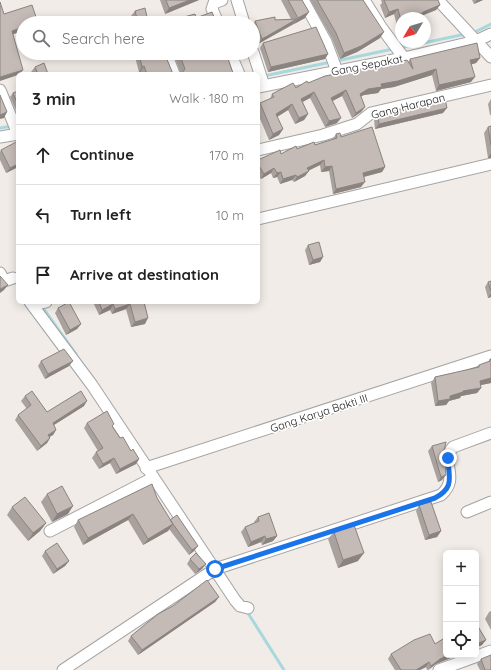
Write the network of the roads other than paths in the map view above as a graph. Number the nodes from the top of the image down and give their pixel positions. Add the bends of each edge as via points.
1 (237, 0) edge
2 (303, 0) edge
3 (364, 0) edge
4 (438, 0) edge
5 (218, 1) edge
6 (215, 16) edge
7 (242, 16) edge
8 (491, 34) edge
9 (475, 40) junction
10 (400, 52) junction
11 (491, 57) edge
12 (169, 60) edge
13 (233, 60) edge
14 (255, 60) edge
15 (335, 65) junction
16 (173, 72) edge
17 (238, 72) edge
18 (258, 72) edge
19 (260, 81) edge
20 (491, 85) edge
21 (0, 90) edge
22 (16, 130) edge
23 (16, 132) edge
24 (0, 137) edge
25 (260, 150) edge
26 (491, 164) edge
27 (260, 219) edge
28 (0, 273) edge
29 (16, 280) edge
30 (39, 304) edge
31 (491, 356) edge
32 (491, 433) edge
33 (150, 467) junction
34 (153, 478) junction
35 (491, 502) edge
36 (467, 512) dead end
37 (50, 531) dead end
38 (215, 569) junction
39 (248, 608) dead end
40 (491, 651) edge
41 (63, 670) edge
42 (439, 670) edge

1 - 7 street
2 - 15 street
3 - 10 street
4 - 9 street
5 - 6 street via 212,9
8 - 9 street, Gang Sepakat
9 - 10 street, Gang Sepakat
9 - 11 street
10 - 15 street, Gang Sepakat
12 - 16 street
13 - 17 street
14 - 18 street
15 - 19 street, Gang Sepakat
20 - 25 street, Gang Harapan via 370,113 357,124
21 - 22 street
23 - 24 street
26 - 27 street
28 - 29 street via 4,281
30 - 33 street
31 - 33 street, Gang Karya Bakti III
32 - 38 street via 453,447 448,458 451,479 449,486 435,498
33 - 34 street
34 - 37 street
34 - 38 street
35 - 36 street
38 - 39 street via 238,604
38 - 41 street
40 - 42 street

